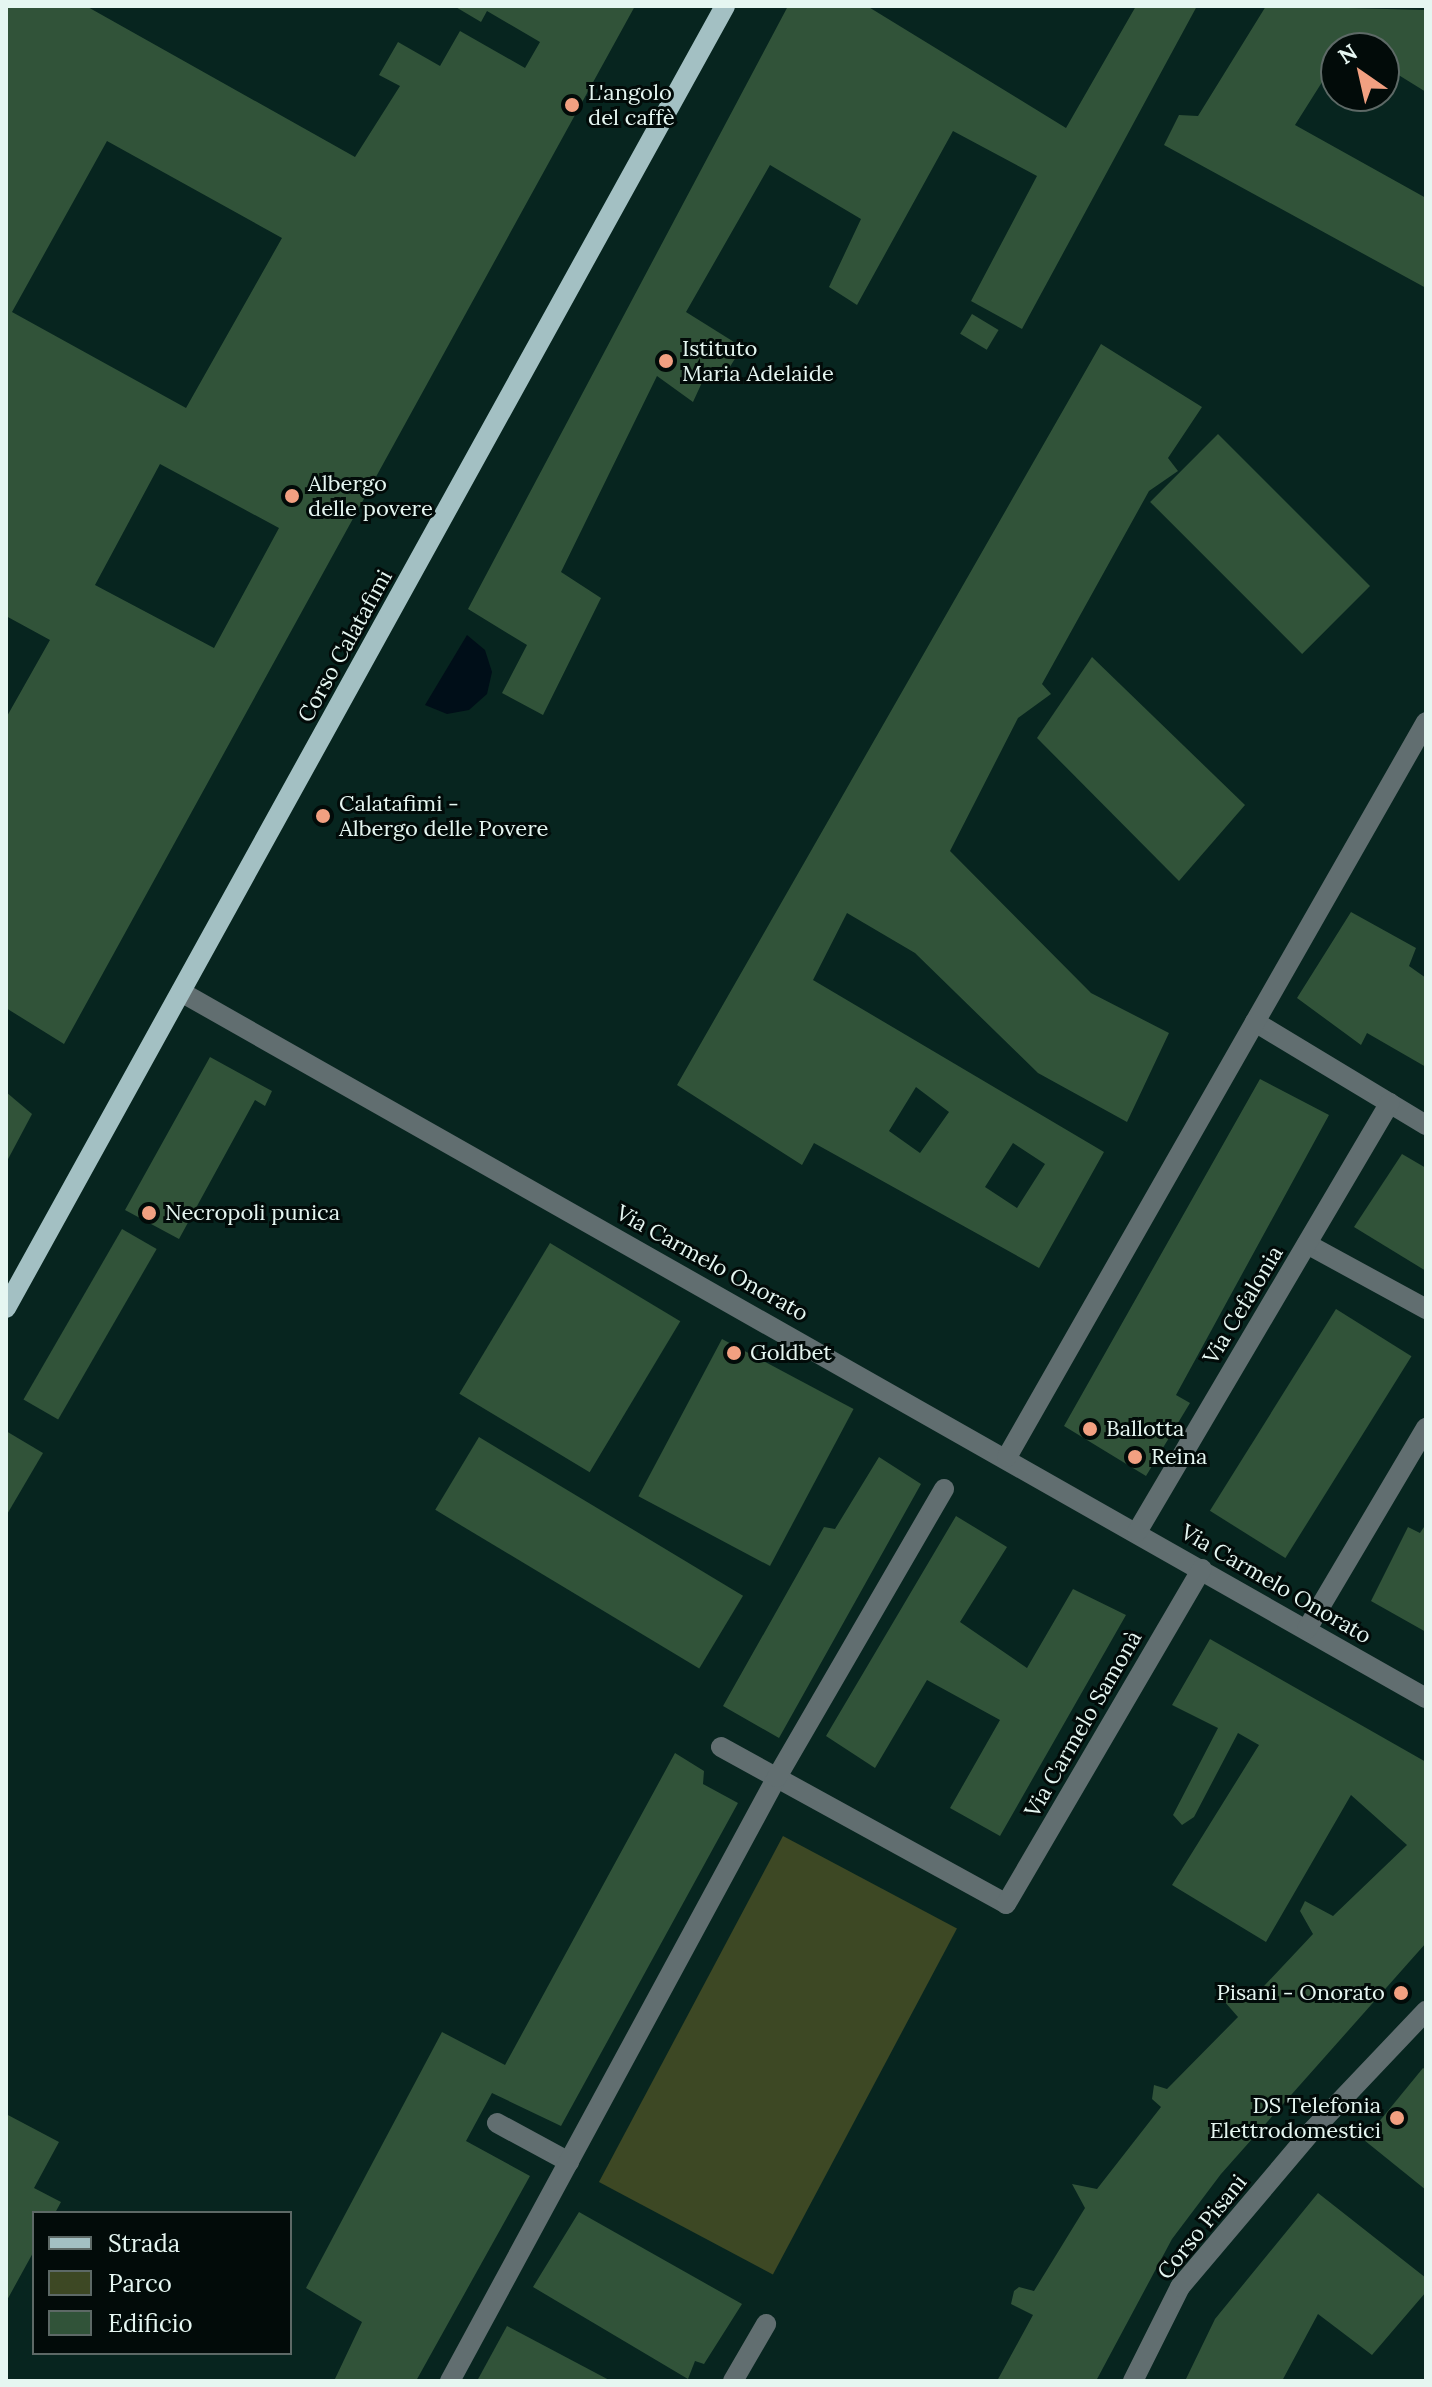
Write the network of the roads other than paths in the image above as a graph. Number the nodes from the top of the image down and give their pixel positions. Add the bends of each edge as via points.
1 (725, 6) edge
2 (1426, 722) edge
3 (181, 992) junction
4 (1255, 1022) junction
5 (1390, 1103) junction
6 (1426, 1125) edge
7 (1307, 1244) junction
8 (6, 1308) edge
9 (1426, 1309) edge
10 (1426, 1428) edge
11 (1007, 1457) junction
12 (944, 1489) dead end
13 (1137, 1532) junction
14 (1202, 1569) junction
15 (1307, 1629) junction
16 (1426, 1698) edge
17 (721, 1747) dead end
18 (777, 1777) junction
19 (1426, 2011) edge
20 (497, 2123) dead end
21 (569, 2162) junction
22 (766, 2324) dead end
23 (450, 2381) edge
24 (733, 2381) edge
25 (1133, 2381) edge

1 - 3 main road, Corso Calatafimi
2 - 4 street
3 - 8 main road, Corso Calatafimi
3 - 11 street, Via Carmelo Onorato
4 - 5 street
4 - 11 street
5 - 6 street
5 - 7 street, Via Cefalonia
7 - 9 street
7 - 13 street, Via Cefalonia
10 - 15 street
11 - 13 street, Via Carmelo Onorato
12 - 18 street
13 - 14 street, Via Carmelo Onorato
14 - 15 street, Via Carmelo Onorato
14 - 18 street, Via Carmelo Samonà via 1006,1904
15 - 16 street, Via Carmelo Onorato
17 - 18 street
18 - 21 street
19 - 25 street, Corso Pisani via 1311,2132 1180,2287
20 - 21 street
21 - 23 street
22 - 24 street

